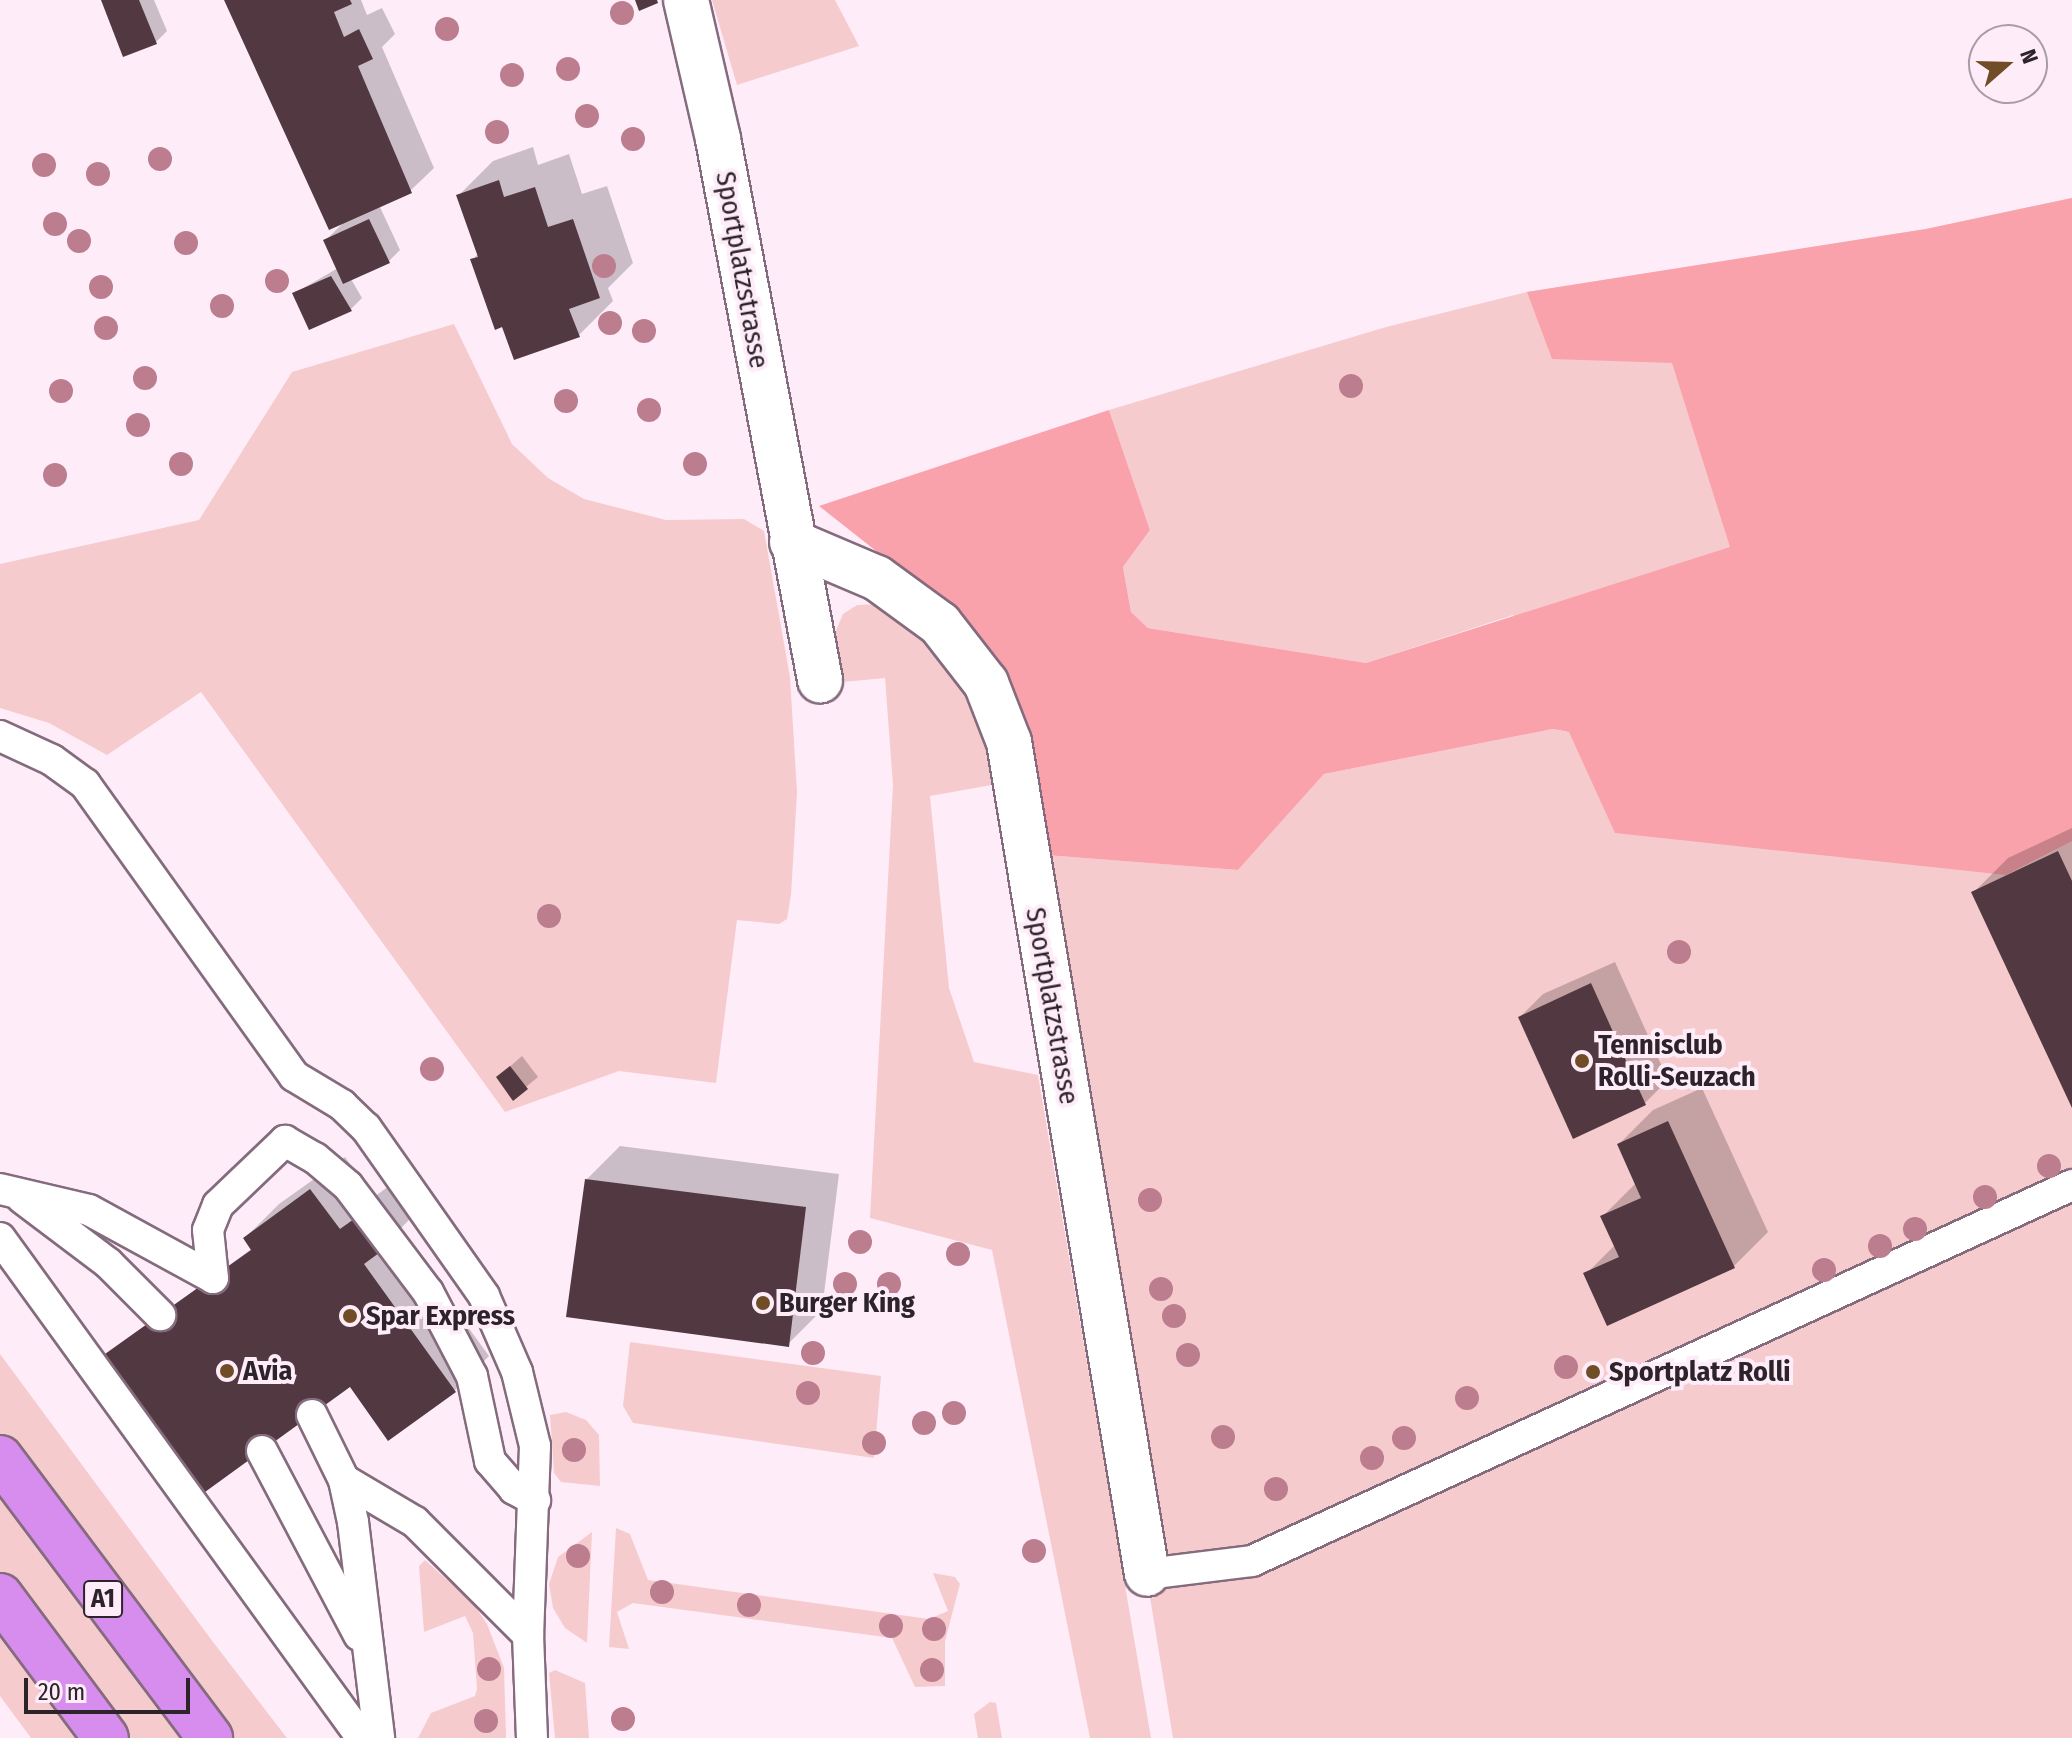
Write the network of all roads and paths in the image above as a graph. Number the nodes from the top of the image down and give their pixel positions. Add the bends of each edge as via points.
1 (686, 0) edge
2 (792, 542) junction
3 (820, 680) dead end
4 (0, 736) edge
5 (2072, 1185) edge
6 (7, 1191) edge
7 (0, 1238) edge
8 (160, 1315) dead end
9 (312, 1415) dead end
10 (262, 1451) dead end
11 (0, 1458) edge
12 (344, 1480) junction
13 (535, 1500) junction
14 (1147, 1574) joint
15 (0, 1596) edge
16 (528, 1635) junction
17 (369, 1655) junction
18 (106, 1738) edge
19 (210, 1738) edge
20 (362, 1738) edge
21 (379, 1738) edge
22 (532, 1738) edge

1 - 2 street, Sportplatzstrasse via 718,139
2 - 3 street, Sportplatzstrasse
2 - 14 street, Sportplatzstrasse via 877,578 940,624 986,683 1009,742
4 - 13 lane via 52,760 85,784 294,1076 342,1105 366,1128 462,1260 504,1336 528,1408
5 - 14 lane via 1252,1561
6 - 8 lane via 99,1256
6 - 13 lane via 89,1210 213,1278 208,1230 218,1205 285,1141 330,1168 428,1292 472,1376 490,1461 503,1479
7 - 20 lane
9 - 12 lane
10 - 17 lane
11 - 19 highway, A1
12 - 16 lane via 415,1522
12 - 17 lane
13 - 16 lane
15 - 18 highway
16 - 22 lane
17 - 21 lane

